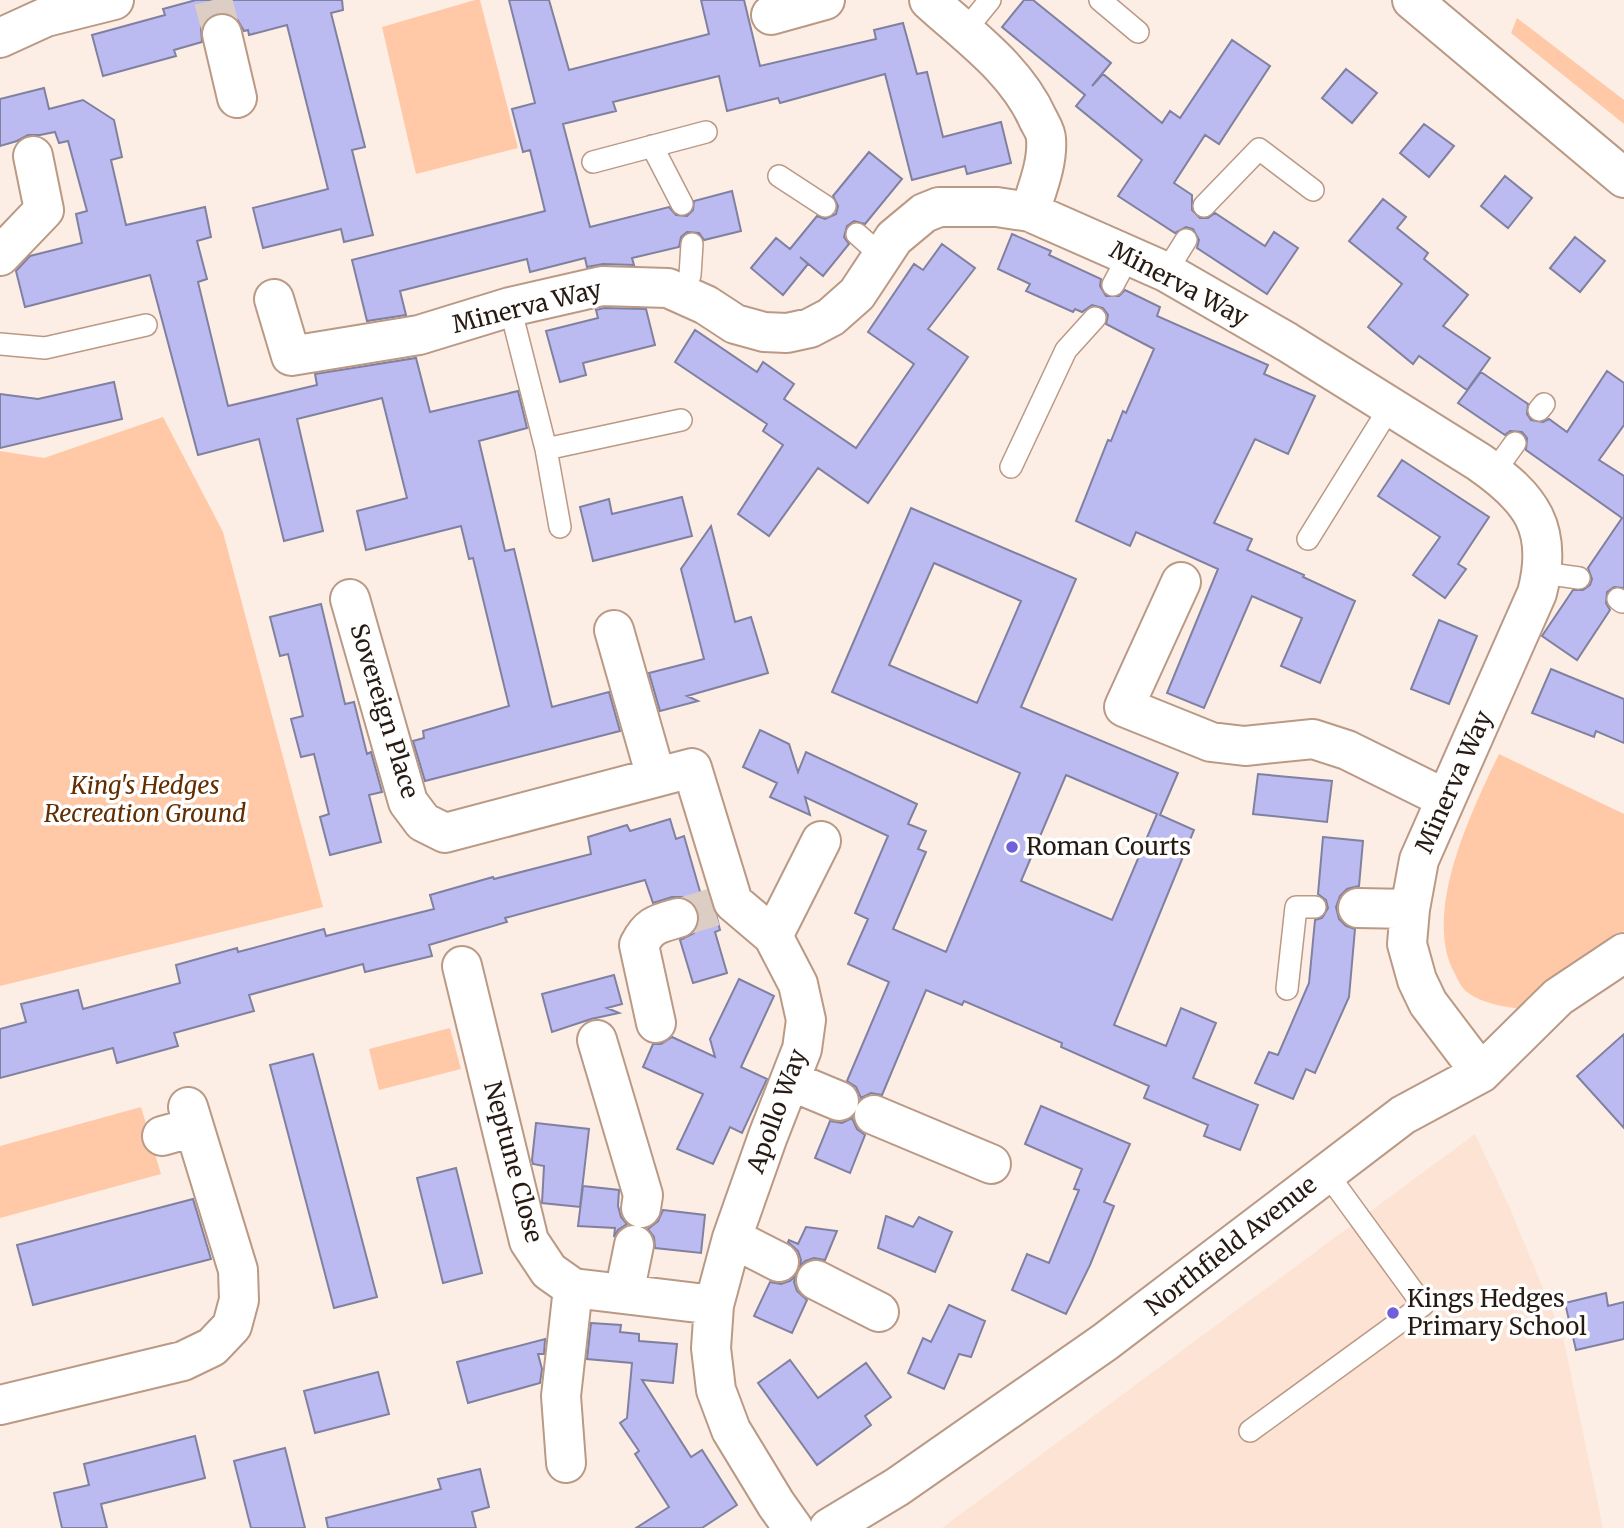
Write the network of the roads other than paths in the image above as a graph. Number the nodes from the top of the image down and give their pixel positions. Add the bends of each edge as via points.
1 (114, 0) edge
2 (825, 0) edge
3 (929, 0) edge
4 (990, 0) edge
5 (1100, 0) edge
6 (1412, 0) edge
7 (777, 9) edge
8 (964, 32) junction
9 (1138, 32) dead end
10 (222, 34) tunnel mouth
11 (0, 38) edge
12 (237, 98) dead end
13 (706, 132) dead end
14 (652, 146) junction
15 (33, 156) dead end
16 (593, 162) dead end
17 (779, 176) dead end
18 (1624, 178) edge
19 (1313, 190) dead end
20 (682, 204) dead end
21 (825, 206) dead end
22 (1204, 206) dead end
23 (1030, 212) junction
24 (692, 244) dead end
25 (0, 256) edge
26 (682, 294) junction
27 (274, 299) dead end
28 (510, 307) junction
29 (1094, 318) dead end
30 (146, 325) dead end
31 (0, 344) edge
32 (1390, 407) junction
33 (681, 420) dead end
34 (546, 449) junction
35 (1011, 467) dead end
36 (560, 527) dead end
37 (1308, 539) dead end
38 (1543, 573) junction
39 (1580, 578) dead end
40 (1181, 582) dead end
41 (350, 599) dead end
42 (614, 629) dead end
43 (656, 777) junction
44 (1446, 799) junction
45 (423, 822) joint
46 (821, 841) dead end
47 (1315, 907) dead end
48 (1358, 908) dead end
49 (1410, 909) junction
50 (678, 918) tunnel mouth
51 (772, 936) junction
52 (1624, 953) edge
53 (462, 966) dead end
54 (1287, 989) dead end
55 (656, 1023) dead end
56 (597, 1040) dead end
57 (1480, 1073) junction
58 (791, 1081) junction
59 (839, 1101) dead end
60 (874, 1115) dead end
61 (182, 1123) dead end
62 (991, 1164) dead end
63 (1326, 1172) junction
64 (641, 1208) dead end
65 (732, 1238) junction
66 (634, 1245) dead end
67 (779, 1262) dead end
68 (816, 1280) dead end
69 (573, 1288) junction
70 (624, 1294) junction
71 (714, 1305) junction
72 (879, 1312) dead end
73 (0, 1405) edge
74 (1250, 1431) dead end
75 (566, 1463) dead end
76 (793, 1528) edge
77 (829, 1528) edge

1 - 11 street via 47,17
2 - 7 street
3 - 8 street
4 - 8 lane
5 - 9 lane
6 - 18 street
8 - 23 street via 995,58 1029,99 1046,137 1044,167
10 - 12 street
13 - 14 lane
14 - 16 lane
14 - 20 lane
15 - 25 street via 44,210
17 - 21 lane
19 - 22 lane via 1259,149
23 - 26 street, Minerva Way via 939,207 924,213 894,238 870,245 857,294 810,328 764,332 735,324
23 - 32 street, Minerva Way via 1121,270 1176,256 1287,342
24 - 26 lane via 690,275
26 - 28 street, Minerva Way via 668,288 602,286
27 - 28 street, Minerva Way via 291,356 419,335
28 - 34 lane
29 - 35 lane via 1066,350
30 - 31 lane via 45,348
32 - 37 lane
32 - 38 street, Minerva Way via 1505,458 1505,479 1540,526
33 - 34 lane
34 - 36 lane
38 - 39 lane
38 - 44 street, Minerva Way
40 - 44 street via 1124,708 1210,742 1245,746 1313,739 1347,750
41 - 45 street, Sovereign Place via 408,802
42 - 43 street
43 - 45 street, Apollo Way via 445,833
43 - 51 street, Apollo Way via 692,768 723,905
44 - 49 street, Minerva Way via 1419,860
46 - 51 street
47 - 54 lane via 1296,907
48 - 49 street
49 - 57 street, Minerva Way via 1407,944 1417,980 1428,1003
50 - 55 street via 653,925 639,945
51 - 58 street, Apollo Way via 798,984 806,1020
52 - 57 street, Northfield Avenue via 1558,997
53 - 69 street, Neptune Close via 529,1241 549,1271
56 - 64 street via 643,1195
57 - 63 street, Northfield Avenue via 1404,1115
58 - 59 street
58 - 65 street, Apollo Way
60 - 62 street
61 - 73 street via 238,1270 239,1300 232,1326 212,1347 183,1361
63 - 74 lane via 1423,1305
63 - 77 street, Northfield Avenue via 1105,1342 897,1487
65 - 67 street
65 - 71 street, Apollo Way
66 - 70 street
68 - 72 street
69 - 70 street
69 - 75 street via 561,1396
70 - 71 street
71 - 76 street, Apollo Way via 711,1348 716,1390 731,1430

